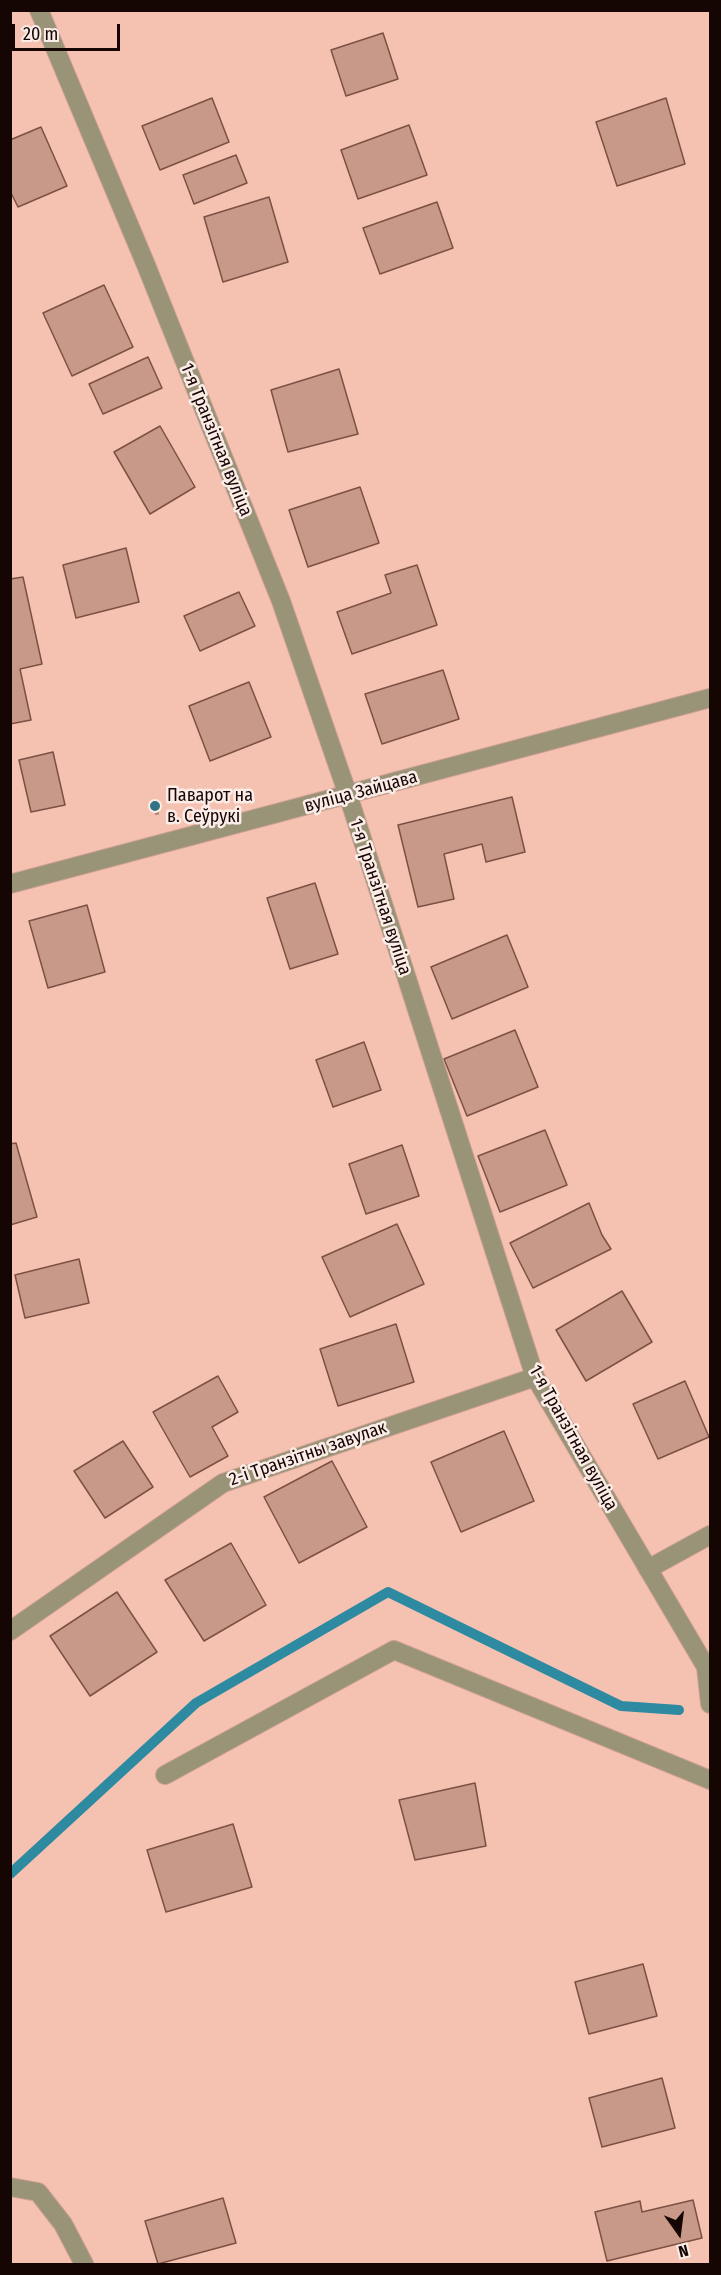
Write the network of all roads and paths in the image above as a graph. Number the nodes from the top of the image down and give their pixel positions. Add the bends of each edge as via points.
1 (39, 10) edge
2 (711, 698) edge
3 (348, 795) junction
4 (10, 885) edge
5 (535, 1377) junction
6 (711, 1535) edge
7 (648, 1569) junction
8 (10, 1631) edge
9 (711, 1704) edge
10 (165, 1775) dead end
11 (711, 1780) edge
12 (10, 2187) edge
13 (84, 2265) edge

1 - 3 street, 1-я Транзітная вуліца via 281,601
2 - 3 street, вуліца Зайцава
3 - 4 street, вуліца Зайцава
3 - 5 street, 1-я Транзітная вуліца
5 - 7 street, 1-я Транзітная вуліца
5 - 8 street, 2-і Транзітны завулак via 223,1483
6 - 7 street
7 - 9 street, 1-я Транзітная вуліца via 706,1667
10 - 11 street via 394,1650
12 - 13 street via 38,2192 63,2224

